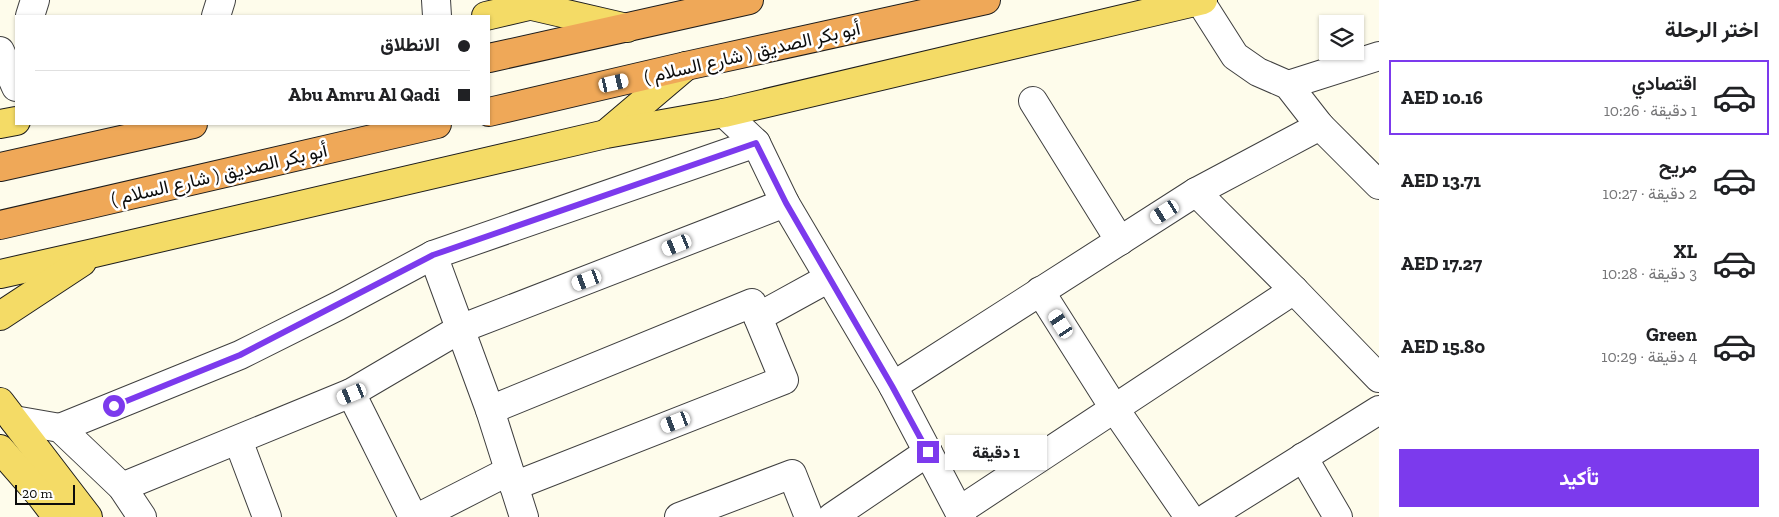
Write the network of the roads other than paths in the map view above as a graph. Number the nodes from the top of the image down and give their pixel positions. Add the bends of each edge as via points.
1 (35, 0) edge
2 (221, 0) edge
3 (436, 0) edge
4 (749, 0) edge
5 (986, 0) edge
6 (1202, 0) edge
7 (544, 3) edge
8 (30, 15) edge
9 (216, 15) edge
10 (438, 15) edge
11 (490, 15) edge
12 (627, 28) junction
13 (1379, 56) edge
14 (490, 58) edge
15 (686, 66) junction
16 (1288, 85) junction
17 (1033, 101) dead end
18 (490, 112) edge
19 (724, 113) junction
20 (15, 122) edge
21 (0, 124) edge
22 (189, 125) edge
23 (433, 125) edge
24 (1320, 126) junction
25 (606, 134) junction
26 (756, 143) junction
27 (0, 167) edge
28 (1379, 185) edge
29 (1196, 192) junction
30 (786, 203) junction
31 (0, 225) edge
32 (1120, 240) junction
33 (94, 253) junction
34 (433, 255) junction
35 (0, 274) edge
36 (829, 278) junction
37 (1294, 290) junction
38 (1040, 291) junction
39 (0, 316) edge
40 (758, 317) junction
41 (460, 329) junction
42 (1379, 378) edge
43 (892, 386) junction
44 (352, 394) junction
45 (1114, 408) junction
46 (490, 410) junction
47 (1379, 410) edge
48 (7, 411) edge
49 (60, 428) junction
50 (238, 440) junction
51 (0, 449) edge
52 (928, 452) junction
53 (1303, 457) junction
54 (511, 478) junction
55 (122, 487) junction
56 (408, 514) edge
57 (960, 514) edge
58 (57, 517) edge
59 (88, 517) edge
60 (142, 517) edge
61 (266, 517) edge
62 (524, 517) edge
63 (678, 517) edge
64 (809, 517) edge
65 (832, 517) edge
66 (1189, 517) edge
67 (1208, 517) edge
68 (1338, 517) edge

1 - 8 street
2 - 9 street
3 - 10 street
4 - 12 highway
5 - 15 highway, ( شارع السلام ) أبو بكر الصديق
6 - 16 street via 1235,56 1258,72
6 - 19 main road
7 - 11 main road
7 - 12 main road
12 - 14 highway
13 - 16 street
15 - 18 highway, ( شارع السلام ) أبو بكر الصديق
15 - 25 main road
16 - 24 street
17 - 32 street
19 - 25 main road
19 - 26 street
20 - 21 main road
22 - 27 highway
23 - 31 highway, ( شارع السلام ) أبو بكر الصديق
24 - 28 street
24 - 29 street
25 - 33 main road
26 - 30 street
26 - 34 street
29 - 32 street
29 - 37 street
30 - 36 street
30 - 41 street
32 - 38 street
33 - 35 main road
33 - 39 main road
34 - 41 street
34 - 49 street via 240,355
36 - 40 street
36 - 43 street
37 - 42 street
37 - 45 street
38 - 43 street
38 - 45 street
40 - 46 street via 752,303
40 - 54 street via 784,380
41 - 44 street
41 - 46 street
43 - 52 street
44 - 50 street
44 - 56 street
45 - 57 street
45 - 66 street
46 - 54 street
47 - 53 street
48 - 49 street
48 - 59 main road
49 - 55 street
50 - 55 street
50 - 61 street
51 - 58 main road
52 - 57 street
52 - 65 street
53 - 67 street
53 - 68 street
54 - 56 street
54 - 62 street
55 - 60 street
63 - 64 street via 792,474

